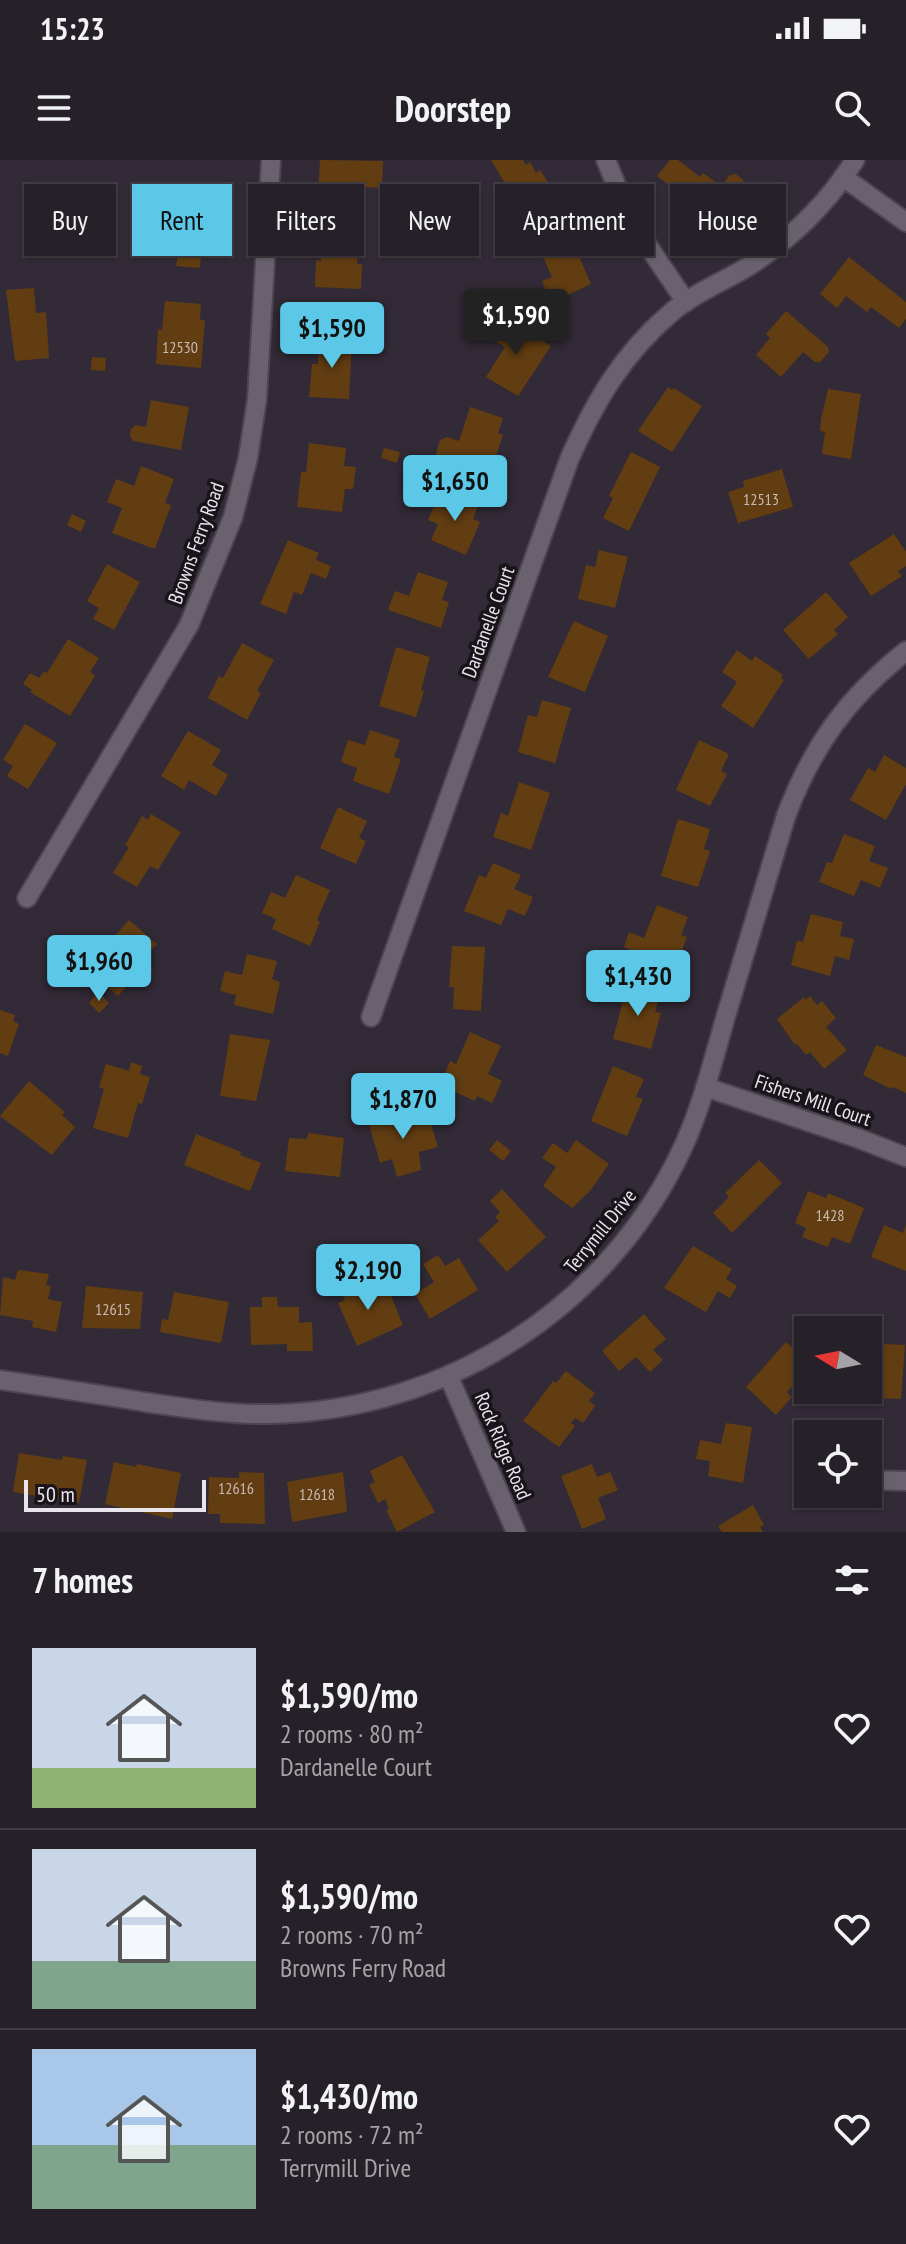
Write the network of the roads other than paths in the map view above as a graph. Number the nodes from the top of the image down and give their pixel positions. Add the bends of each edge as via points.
1 (271, 160) edge
2 (606, 160) edge
3 (855, 160) edge
4 (843, 177) junction
5 (906, 222) edge
6 (686, 302) junction
7 (906, 651) edge
8 (27, 898) dead end
9 (371, 1017) dead end
10 (705, 1087) junction
11 (906, 1157) edge
12 (449, 1377) junction
13 (0, 1380) edge
14 (882, 1480) edge
15 (906, 1481) edge
16 (516, 1532) edge

1 - 8 street, Browns Ferry Road via 257,399 233,517 189,625
2 - 6 street via 631,221
3 - 4 street, Dardanelle Court
4 - 5 street
4 - 6 street, Dardanelle Court via 778,245
6 - 9 street, Dardanelle Court via 622,363 580,435
7 - 10 street, Terrymill Drive via 851,701 822,738 802,776
10 - 11 street, Fishers Mill Court
10 - 12 street, Terrymill Drive via 668,1176 610,1259 550,1316
12 - 13 street, Terrymill Drive via 380,1400 269,1414 214,1412
12 - 16 street, Rock Ridge Road
14 - 15 street

